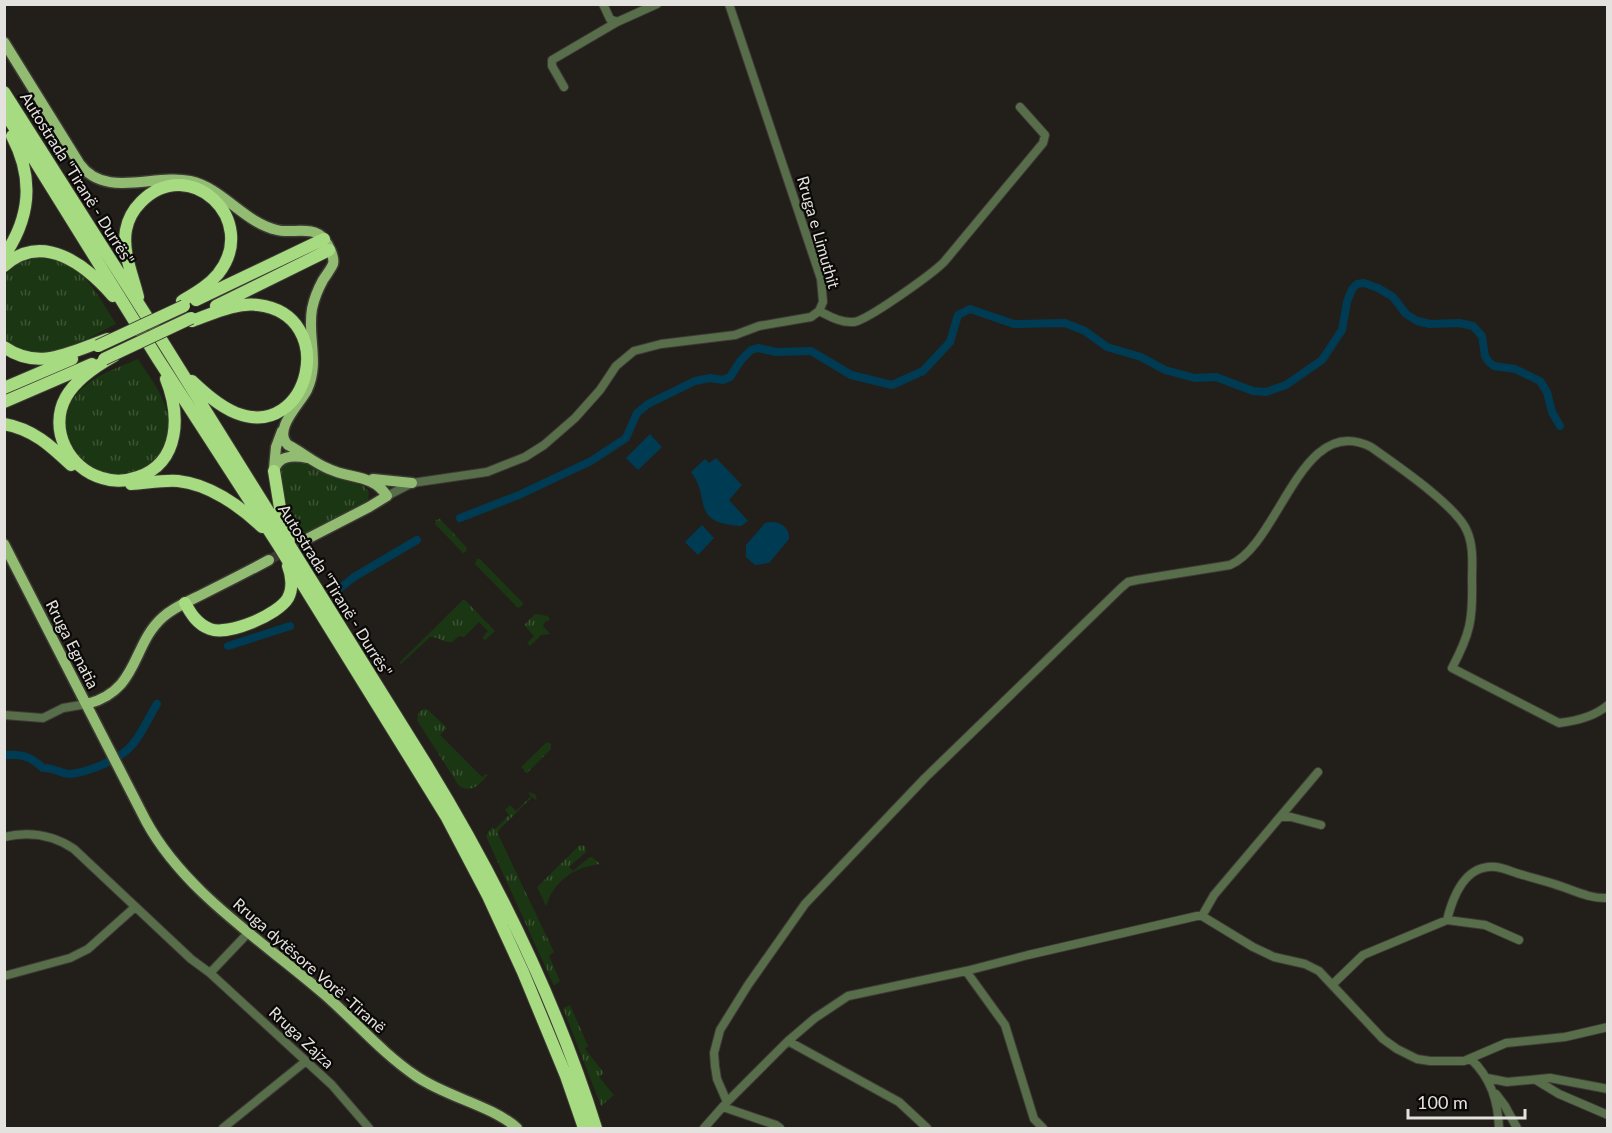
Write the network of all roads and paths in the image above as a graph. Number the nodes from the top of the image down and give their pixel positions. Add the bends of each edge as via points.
1 (603, 4) edge
2 (657, 4) edge
3 (729, 4) edge
4 (617, 22) junction
5 (4, 42) edge
6 (564, 87) dead end
7 (4, 92) edge
8 (1020, 108) dead end
9 (4, 111) edge
10 (4, 123) edge
11 (326, 245) junction
12 (4, 256) edge
13 (4, 266) edge
14 (183, 304) junction
15 (136, 311) junction
16 (819, 311) junction
17 (191, 319) junction
18 (97, 344) junction
19 (4, 347) edge
20 (158, 359) junction
21 (105, 360) junction
22 (180, 370) junction
23 (4, 388) edge
24 (4, 402) edge
25 (4, 424) edge
26 (283, 428) junction
27 (317, 462) junction
28 (274, 471) junction
29 (351, 476) junction
30 (367, 478) junction
31 (412, 483) junction
32 (387, 496) junction
33 (369, 507) junction
34 (303, 542) tunnel mouth
35 (277, 543) junction
36 (4, 544) edge
37 (285, 557) junction
38 (269, 560) tunnel mouth
39 (319, 594) junction
40 (185, 603) junction
41 (87, 704) junction
42 (1608, 705) edge
43 (4, 715) edge
44 (1318, 772) dead end
45 (1280, 817) junction
46 (1321, 825) dead end
47 (4, 837) edge
48 (1608, 898) edge
49 (134, 908) junction
50 (1202, 916) junction
51 (1447, 920) junction
52 (249, 932) junction
53 (1519, 940) dead end
54 (966, 971) junction
55 (210, 973) junction
56 (4, 976) edge
57 (1332, 984) junction
58 (1608, 1027) edge
59 (788, 1041) junction
60 (1471, 1059) junction
61 (306, 1061) junction
62 (1487, 1078) junction
63 (1536, 1080) junction
64 (1608, 1089) edge
65 (1493, 1092) junction
66 (725, 1104) junction
67 (1608, 1114) edge
68 (223, 1128) edge
69 (369, 1128) edge
70 (517, 1128) edge
71 (593, 1128) edge
72 (704, 1128) edge
73 (780, 1128) edge
74 (927, 1128) edge
75 (1043, 1128) edge
76 (1499, 1128) edge
77 (1518, 1128) edge

1 - 4 street via 610,19
2 - 4 street
3 - 16 street, Rruga e Limuthit via 821,279 823,302
4 - 6 street via 552,60
5 - 11 main road via 79,163 91,175 120,184 191,181 259,224 281,231 317,233
7 - 15 highway, Autostrada "Tiranë - Durrës"
8 - 16 street via 1045,135 1043,142 944,262 928,277 859,321 843,322
9 - 15 highway, Autostrada "Tiranë - Durrës"
10 - 12 highway via 22,159 27,196 21,228
11 - 14 highway
11 - 17 highway
11 - 26 main road via 333,264 318,288 312,311 312,378
13 - 15 highway via 33,252 57,254 84,268
14 - 15 highway via 220,272 232,240 227,218 217,201 201,190 182,185 162,188 146,197 128,221 125,240
14 - 18 highway, bridge
15 - 20 highway, Autostrada "Tiranë - Durrës"
15 - 22 highway, Autostrada "Tiranë - Durrës"
16 - 31 street, Rruga e Limuthit via 812,317 759,326 735,335 634,351 616,366 575,418 525,457 487,472
17 - 21 highway, bridge
17 - 22 highway via 246,304 278,310 303,337 308,369 302,388 288,405 257,416 238,414 219,404
18 - 19 highway via 46,359 21,356
18 - 23 highway
20 - 21 highway via 173,400 174,438 163,461 153,470 122,481 102,478 82,468 67,452 60,433 66,396
20 - 35 highway, Autostrada "Tiranë - Durrës"
21 - 24 highway
22 - 39 highway, Autostrada "Tiranë - Durrës"
25 - 35 highway via 38,436 95,481 121,485 177,481 212,491 243,511
26 - 27 main road via 283,440
26 - 28 main road
27 - 28 main road via 286,457 276,464
27 - 29 main road
28 - 39 highway via 281,514
29 - 30 main road
29 - 33 main road via 372,489 374,498
30 - 31 main road
30 - 32 main road
31 - 32 street, Rruga e Limuthit
32 - 33 main road
33 - 34 main road
35 - 37 highway, Autostrada "Tiranë - Durrës"
36 - 41 main road, Rruga Egnatia
37 - 40 highway via 290,592 282,605 268,615 229,630 215,631 199,623
37 - 71 highway, Autostrada "Tiranë - Durrës" via 417,768 473,867
38 - 40 main road, Rruga Egnatia
39 - 71 highway, Autostrada "Tiranë - Durrës" via 431,772 489,873 535,966 568,1049
40 - 41 main road, Rruga Egnatia via 158,622 122,684
41 - 43 street via 63,708 43,718
41 - 52 main road, Rruga dytësore Vorë -Tiranë via 124,780 170,859
42 - 66 street via 1596,714 1559,723 1452,668 1466,642 1473,611 1471,541 1467,529 1442,500 1371,447 1349,440 1331,446 1299,476 1260,538 1238,562 1128,582 1121,588 925,778 804,904 720,1030 714,1053
44 - 45 street
45 - 46 street
45 - 50 street
47 - 49 street, Rruga Zajza via 29,834 66,843
48 - 51 street via 1486,868 1459,886
49 - 55 street, Rruga Zajza
49 - 56 street via 88,949 70,958
50 - 54 street
50 - 57 street via 1274,957 1319,971
51 - 53 street via 1485,925
51 - 57 street via 1363,955
52 - 55 street
52 - 70 main road, Rruga dytësore Vorë -Tiranë via 410,1071
54 - 59 street via 848,996
54 - 75 street via 1005,1025 1034,1119
55 - 61 street, Rruga Zajza
57 - 60 street via 1371,1028 1407,1055 1430,1061
58 - 60 street via 1497,1045
59 - 66 street
59 - 74 street via 899,1102
60 - 62 street
61 - 68 street
61 - 69 street, Rruga Zajza
62 - 63 street via 1507,1082
62 - 65 street
63 - 64 street via 1550,1078
63 - 67 street
65 - 76 street
65 - 77 street
66 - 72 street
66 - 73 street

